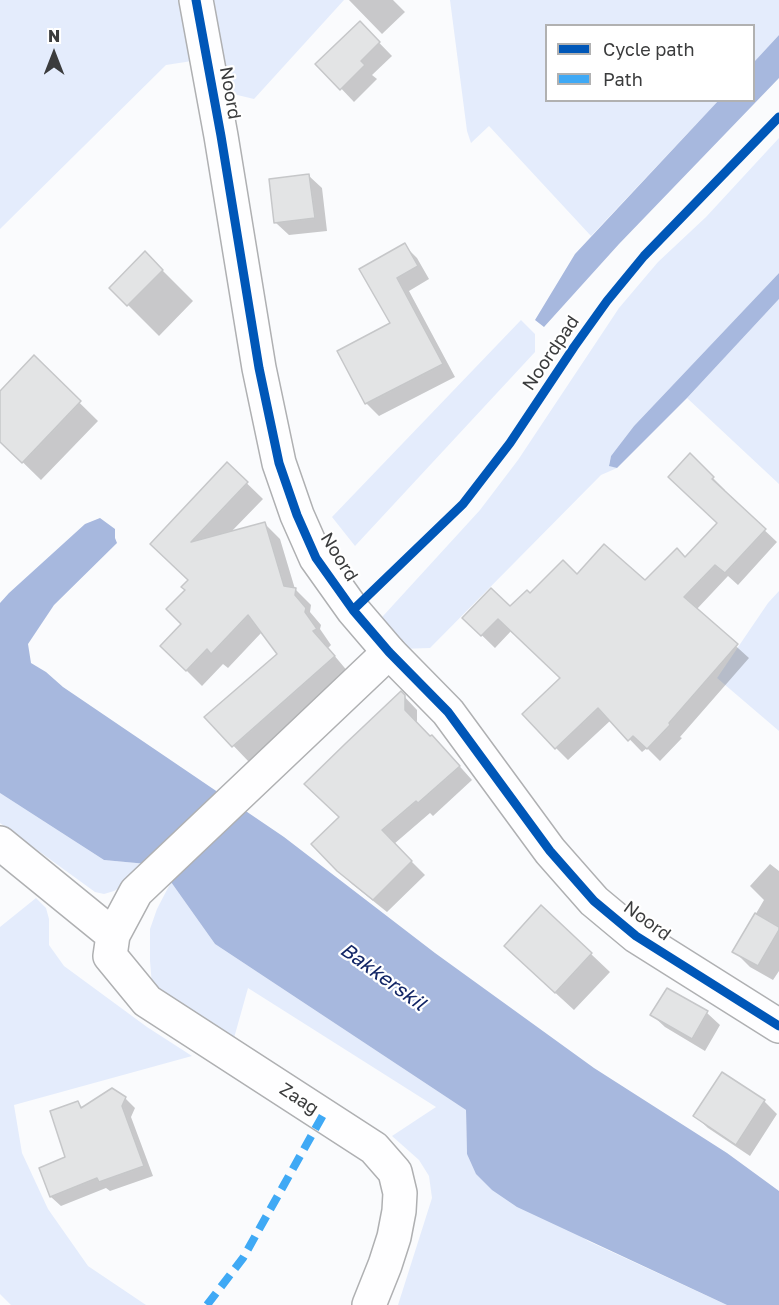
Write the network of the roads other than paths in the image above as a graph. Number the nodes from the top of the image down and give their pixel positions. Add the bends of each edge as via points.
1 (196, 0) edge
2 (389, 652) junction
3 (0, 843) edge
4 (113, 935) junction
5 (779, 1026) edge
6 (369, 1305) edge

1 - 2 street, Noord via 279,463 316,558
2 - 4 street via 136,892
2 - 5 street, Noord via 448,712 550,851 594,901 636,936
3 - 4 street
4 - 6 street, Zaag via 110,956 147,1001 374,1148 395,1172 400,1193 396,1229

